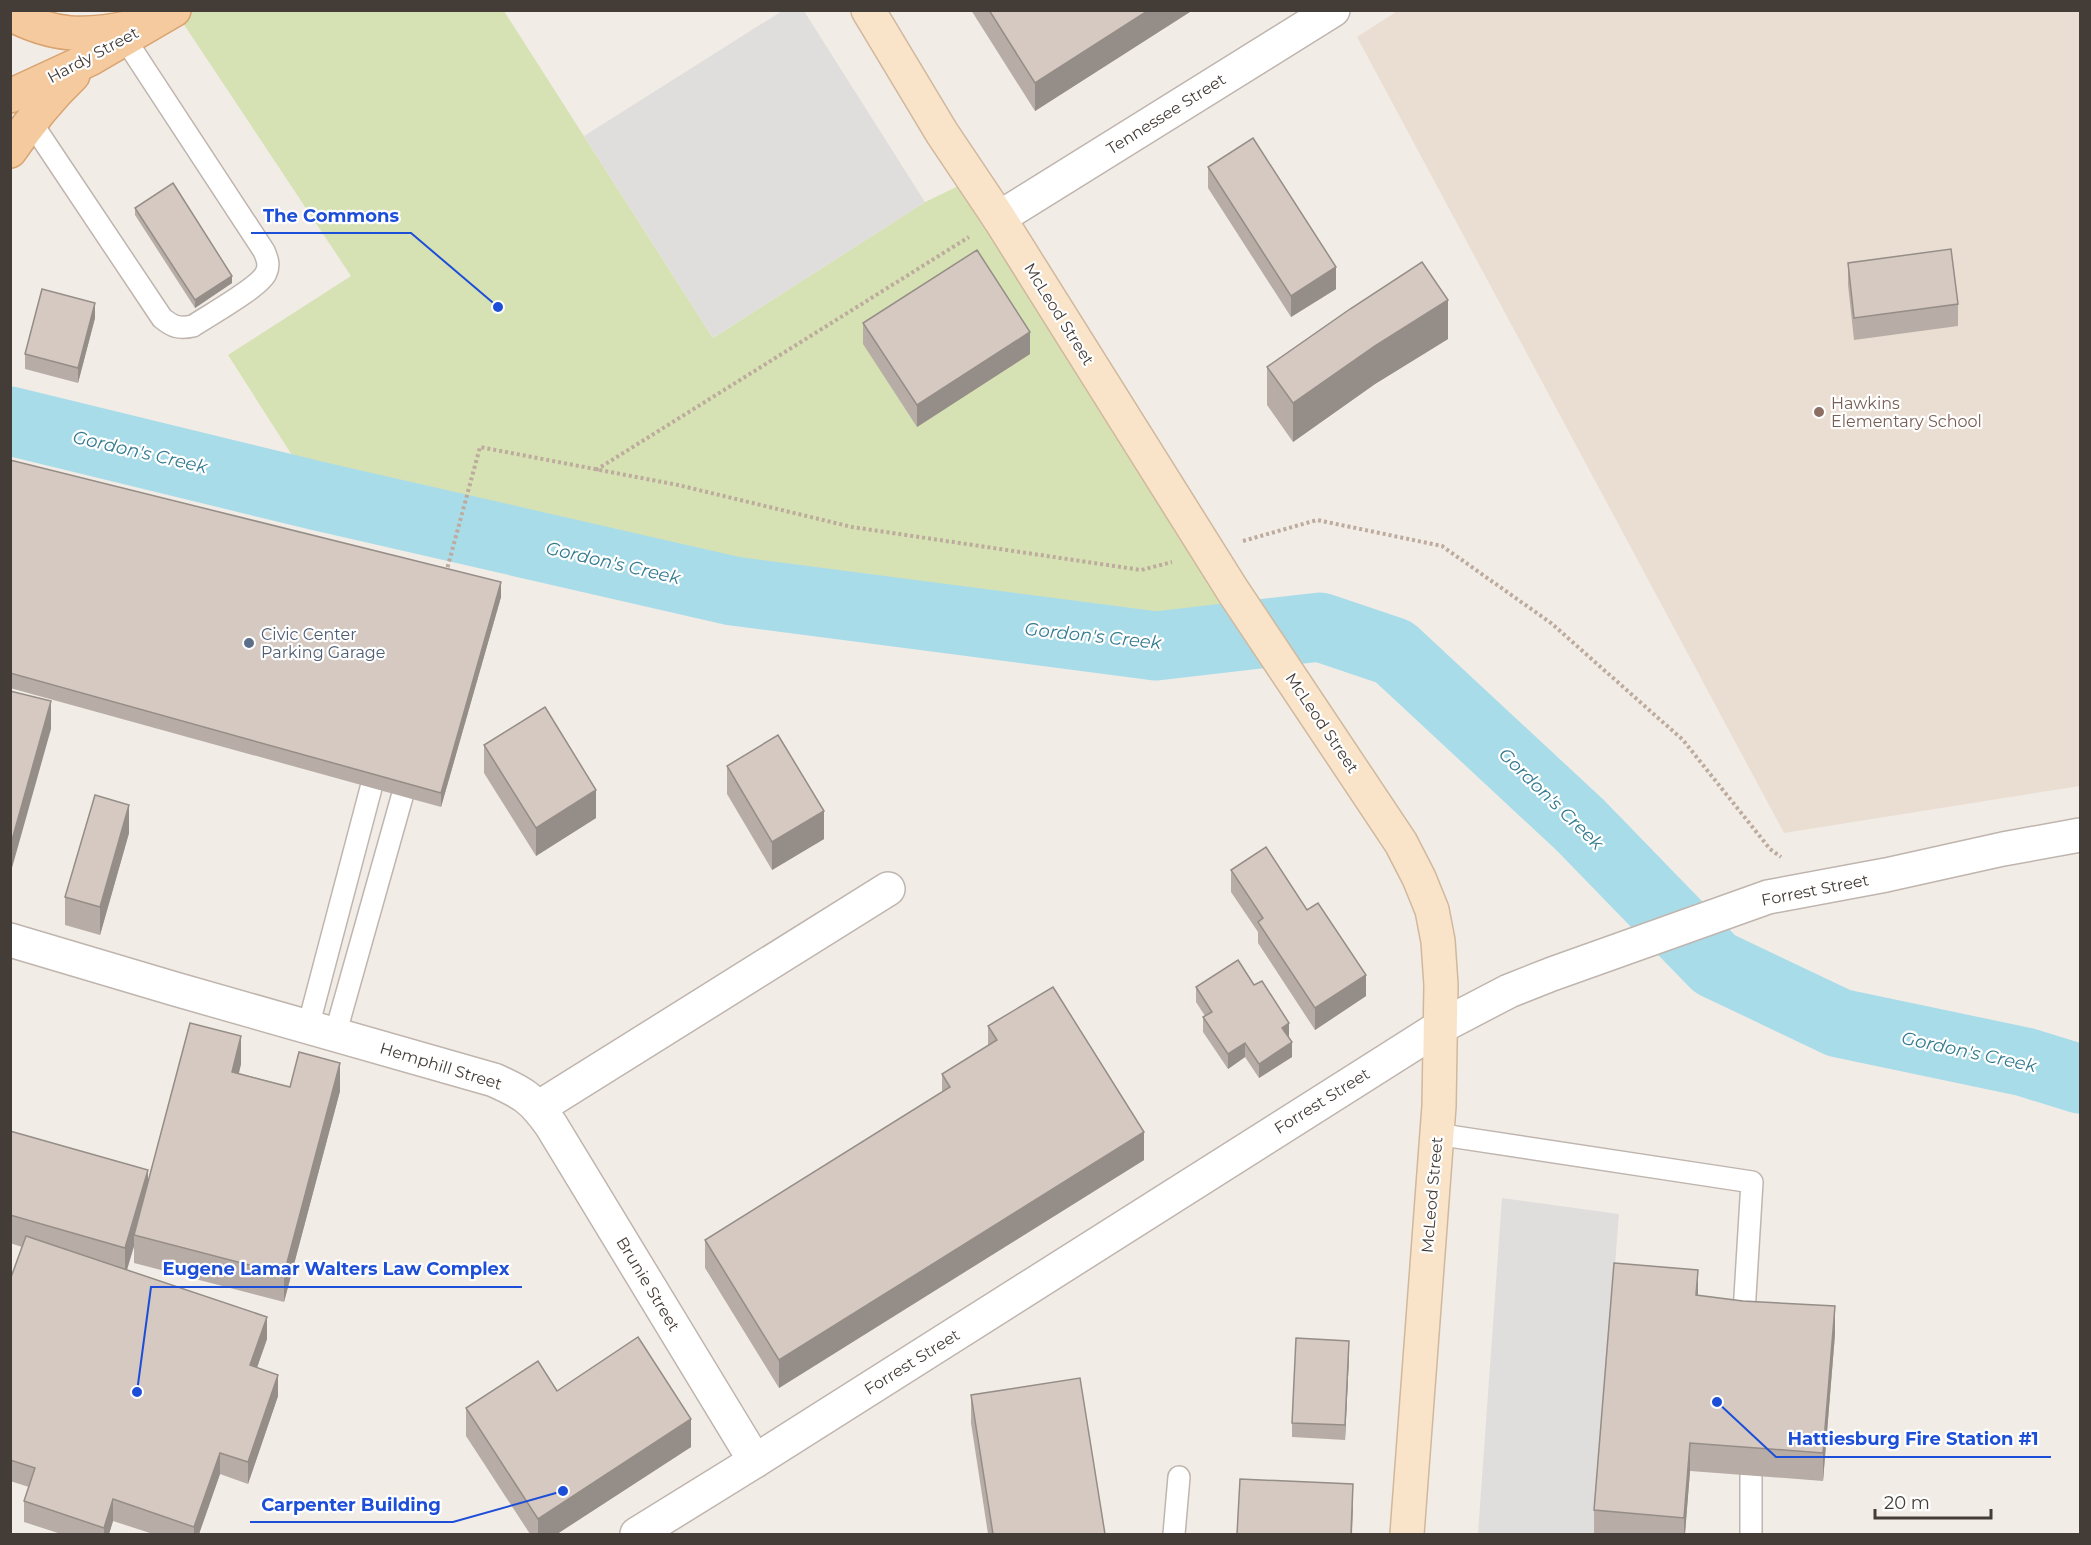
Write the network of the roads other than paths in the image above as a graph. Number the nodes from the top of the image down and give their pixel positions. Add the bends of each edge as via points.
1 (868, 10) edge
2 (1333, 10) edge
3 (10, 14) edge
4 (164, 17) edge
5 (125, 39) junction
6 (90, 59) junction
7 (10, 96) edge
8 (31, 122) junction
9 (10, 151) edge
10 (999, 218) junction
11 (371, 788) edge
12 (402, 797) edge
13 (2080, 835) edge
14 (888, 889) dead end
15 (10, 940) edge
16 (1440, 1027) junction
17 (321, 1031) junction
18 (538, 1108) junction
19 (1436, 1134) junction
20 (1743, 1329) edge
21 (756, 1461) junction
22 (1751, 1476) edge
23 (1179, 1477) dead end
24 (637, 1534) edge
25 (1173, 1534) edge
26 (1407, 1534) edge
27 (1751, 1534) edge

1 - 10 main road, McLeod Street
2 - 10 street, Tennessee Street
3 - 4 main road via 52,31 74,34 100,34
4 - 5 main road, Hardy Street
5 - 6 main road, Hardy Street
5 - 8 lane via 264,251 269,263 266,275 256,285 193,326 172,326 162,318
6 - 7 main road, Hardy Street
6 - 8 main road
8 - 9 main road
10 - 16 main road, McLeod Street via 1233,591 1401,843 1432,910 1438,941
11 - 17 lane
12 - 17 lane
13 - 16 street, Forrest Street via 1768,897 1509,992
14 - 18 street
15 - 17 street, Hemphill Street
16 - 19 main road, McLeod Street
16 - 21 street, Forrest Street
17 - 18 street, Hemphill Street via 494,1080 521,1092
18 - 21 street, Brunie Street
19 - 20 lane via 1752,1182
19 - 26 main road, McLeod Street
21 - 24 street, Forrest Street
22 - 27 lane
23 - 25 lane

